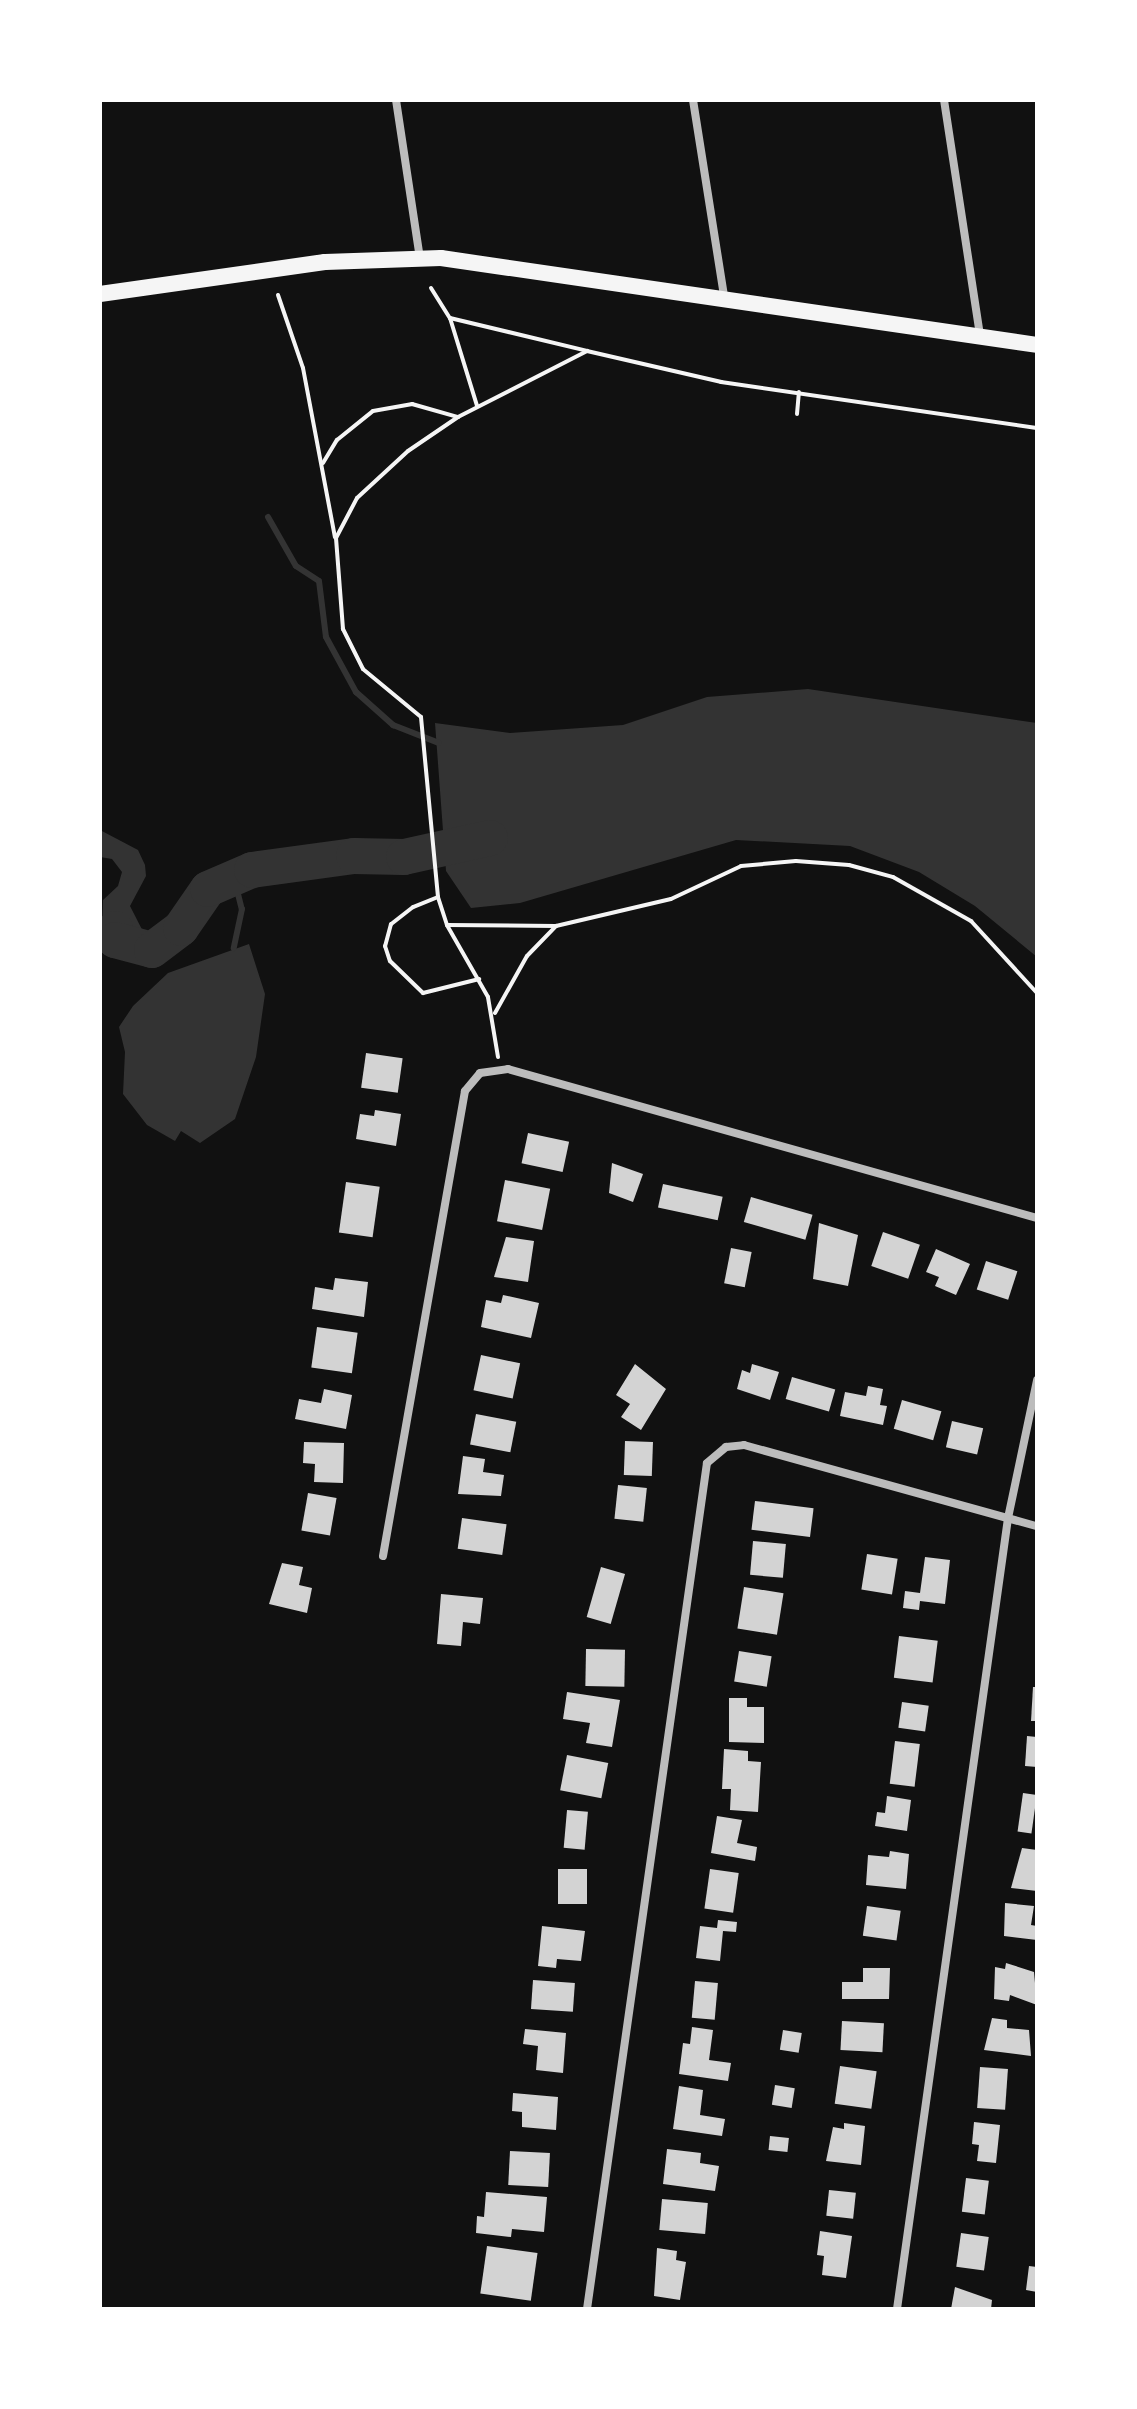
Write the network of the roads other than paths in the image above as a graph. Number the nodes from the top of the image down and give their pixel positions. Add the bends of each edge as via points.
1 (396, 100) edge
2 (693, 100) edge
3 (944, 100) edge
4 (420, 258) junction
5 (100, 294) edge
6 (724, 296) junction
7 (980, 336) junction
8 (1037, 345) edge
9 (1037, 1218) edge
10 (1037, 1380) edge
11 (1008, 1518) junction
12 (1037, 1526) edge
13 (383, 1556) dead end
14 (587, 2309) edge
15 (897, 2309) edge

1 - 4 street
2 - 6 street
3 - 7 street
4 - 5 main road via 285,267
4 - 6 main road via 502,263
6 - 7 main road
7 - 8 main road
9 - 13 street via 498,1068 480,1073 465,1091
10 - 11 street
11 - 12 street
11 - 14 street via 744,1445 718,1452 704,1471
11 - 15 street

